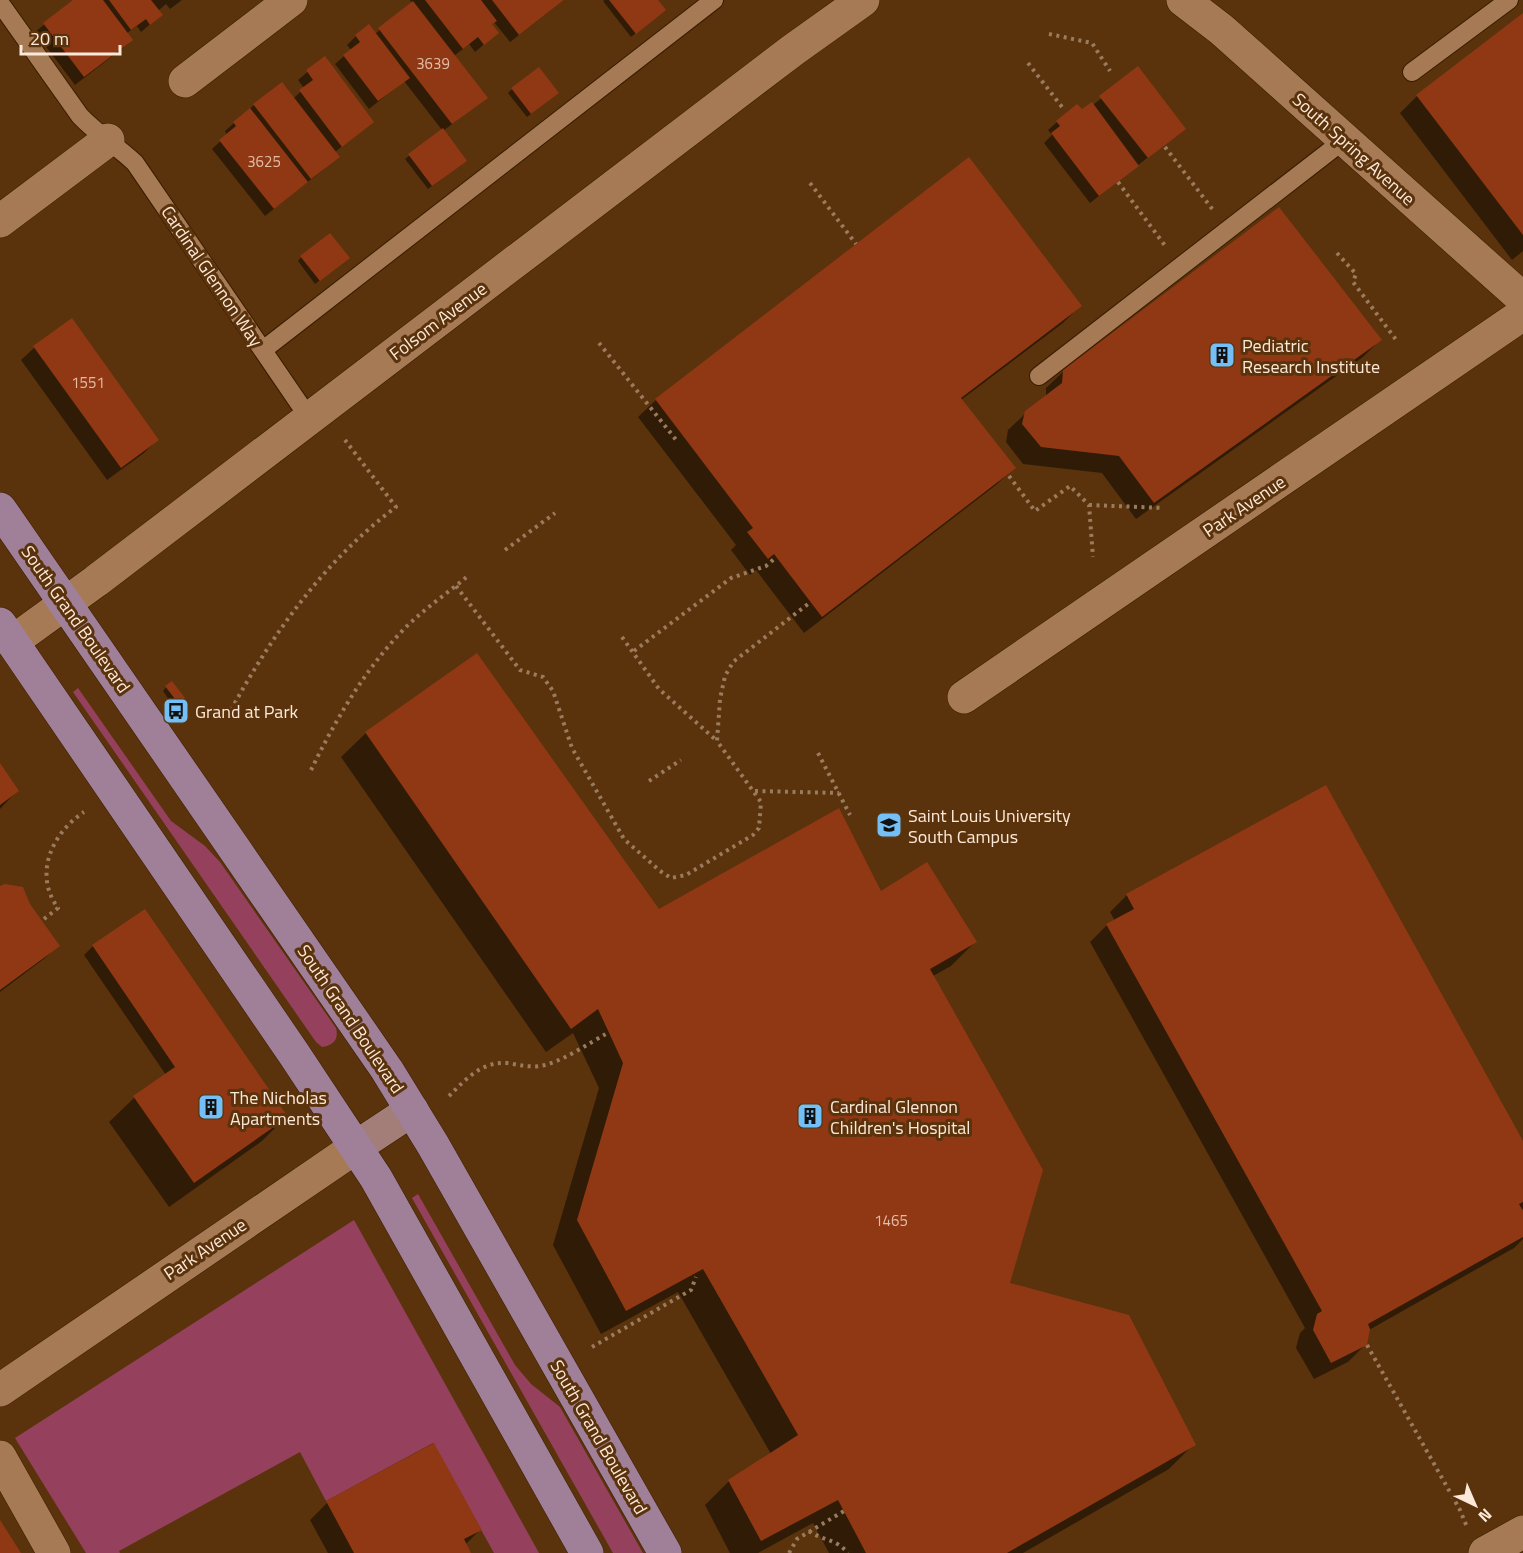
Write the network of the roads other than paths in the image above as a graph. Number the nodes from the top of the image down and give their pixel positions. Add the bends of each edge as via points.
1 (291, 0) edge
2 (714, 0) edge
3 (863, 0) edge
4 (1183, 0) edge
5 (1509, 0) edge
6 (0, 3) edge
7 (1412, 72) dead end
8 (185, 81) dead end
9 (108, 140) junction
10 (1344, 140) junction
11 (0, 221) edge
12 (1523, 300) edge
13 (1523, 314) edge
14 (263, 351) junction
15 (1039, 376) dead end
16 (309, 418) junction
17 (0, 508) edge
18 (66, 604) junction
19 (6, 633) edge
20 (964, 697) dead end
21 (412, 1110) junction
22 (356, 1147) junction
23 (0, 1390) edge
24 (0, 1457) edge
25 (1523, 1532) edge
26 (1477, 1542) edge
27 (54, 1553) edge
28 (587, 1553) edge
29 (665, 1553) edge

1 - 8 street
2 - 14 lane
3 - 16 street, Folsom Avenue
4 - 10 street, South Spring Avenue
5 - 7 lane
6 - 9 lane, Cardinal Glennon Way via 80,116
9 - 11 street
9 - 14 lane, Cardinal Glennon Way via 135,163
10 - 12 street, South Spring Avenue
10 - 15 lane
13 - 20 street, Park Avenue
14 - 16 lane, Cardinal Glennon Way
16 - 18 street, Folsom Avenue
17 - 18 main road, South Grand Boulevard
18 - 19 street, Folsom Avenue
18 - 21 main road, South Grand Boulevard
19 - 22 main road
21 - 22 street, Park Avenue
21 - 29 main road, South Grand Boulevard
22 - 23 street, Park Avenue
22 - 28 main road
24 - 27 street
25 - 26 street

